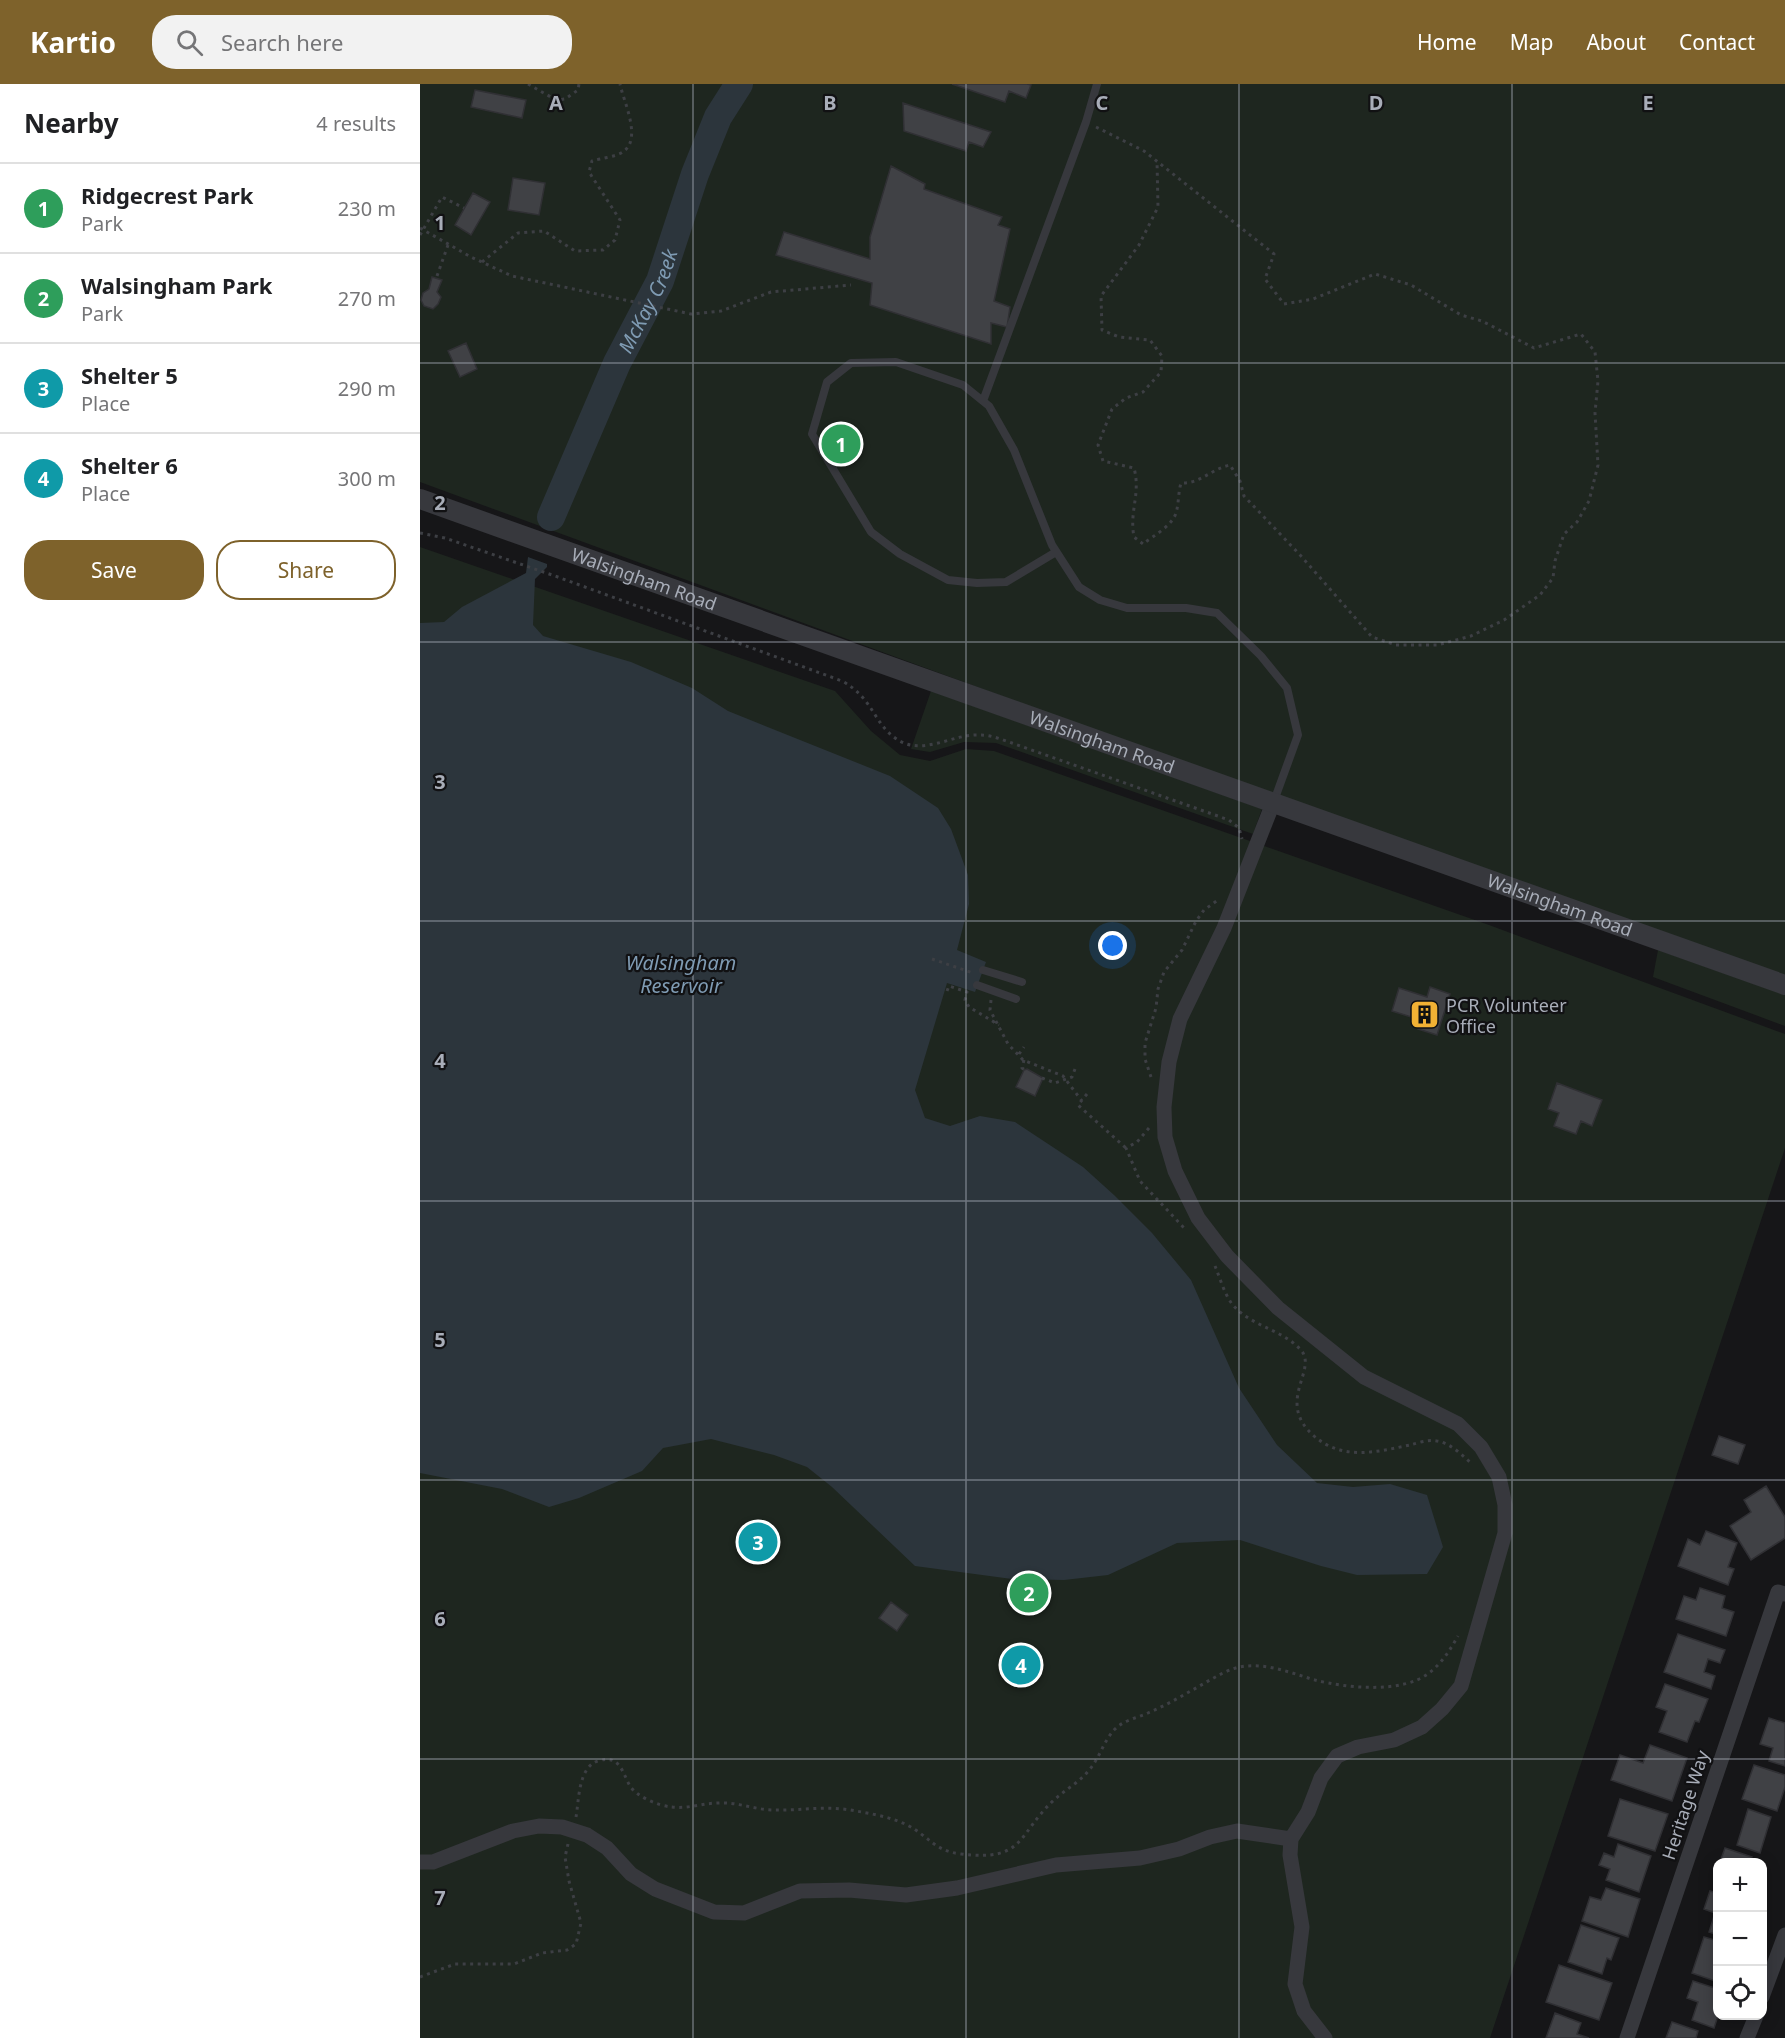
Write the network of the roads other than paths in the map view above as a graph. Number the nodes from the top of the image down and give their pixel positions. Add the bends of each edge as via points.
1 (1097, 84) edge
2 (983, 401) junction
3 (420, 499) edge
4 (1056, 552) junction
5 (1274, 803) junction
6 (983, 970) dead end
7 (1022, 982) dead end
8 (977, 985) dead end
9 (1785, 985) edge
10 (1016, 999) dead end
11 (1785, 1594) edge
12 (1291, 1839) junction
13 (420, 1862) edge
14 (1785, 1935) edge
15 (1767, 1984) edge
16 (1755, 2020) edge
17 (1325, 2038) edge
18 (1627, 2038) edge
19 (1748, 2038) edge

1 - 2 lane
2 - 4 lane via 1014,450
2 - 4 lane via 963,386 896,362 851,363 827,382 812,434 871,532 900,554 948,580 1006,582
3 - 5 street, Walsingham Road
4 - 5 lane via 1079,587 1100,600 1127,608 1186,608 1217,613 1260,656 1287,688 1298,735
5 - 9 street, Walsingham Road
5 - 12 street via 1224,928 1180,1019 1169,1062 1164,1107 1165,1137 1175,1171 1198,1218 1227,1256 1278,1308 1364,1377 1458,1424 1481,1447 1499,1477 1505,1505 1505,1533 1461,1686 1422,1727 1394,1740 1337,1756 1321,1778 1308,1812
6 - 7 lane
8 - 10 lane
11 - 18 street, Heritage Way via 1778,1592
12 - 13 street via 1237,1831 1140,1858 1056,1865 957,1888 906,1895 849,1890 800,1892 744,1913 714,1912 655,1889 630,1874 606,1848 573,1830 538,1826 513,1831 433,1862
12 - 17 street via 1302,1927 1295,1984 1304,2011
14 - 15 street
16 - 19 street

